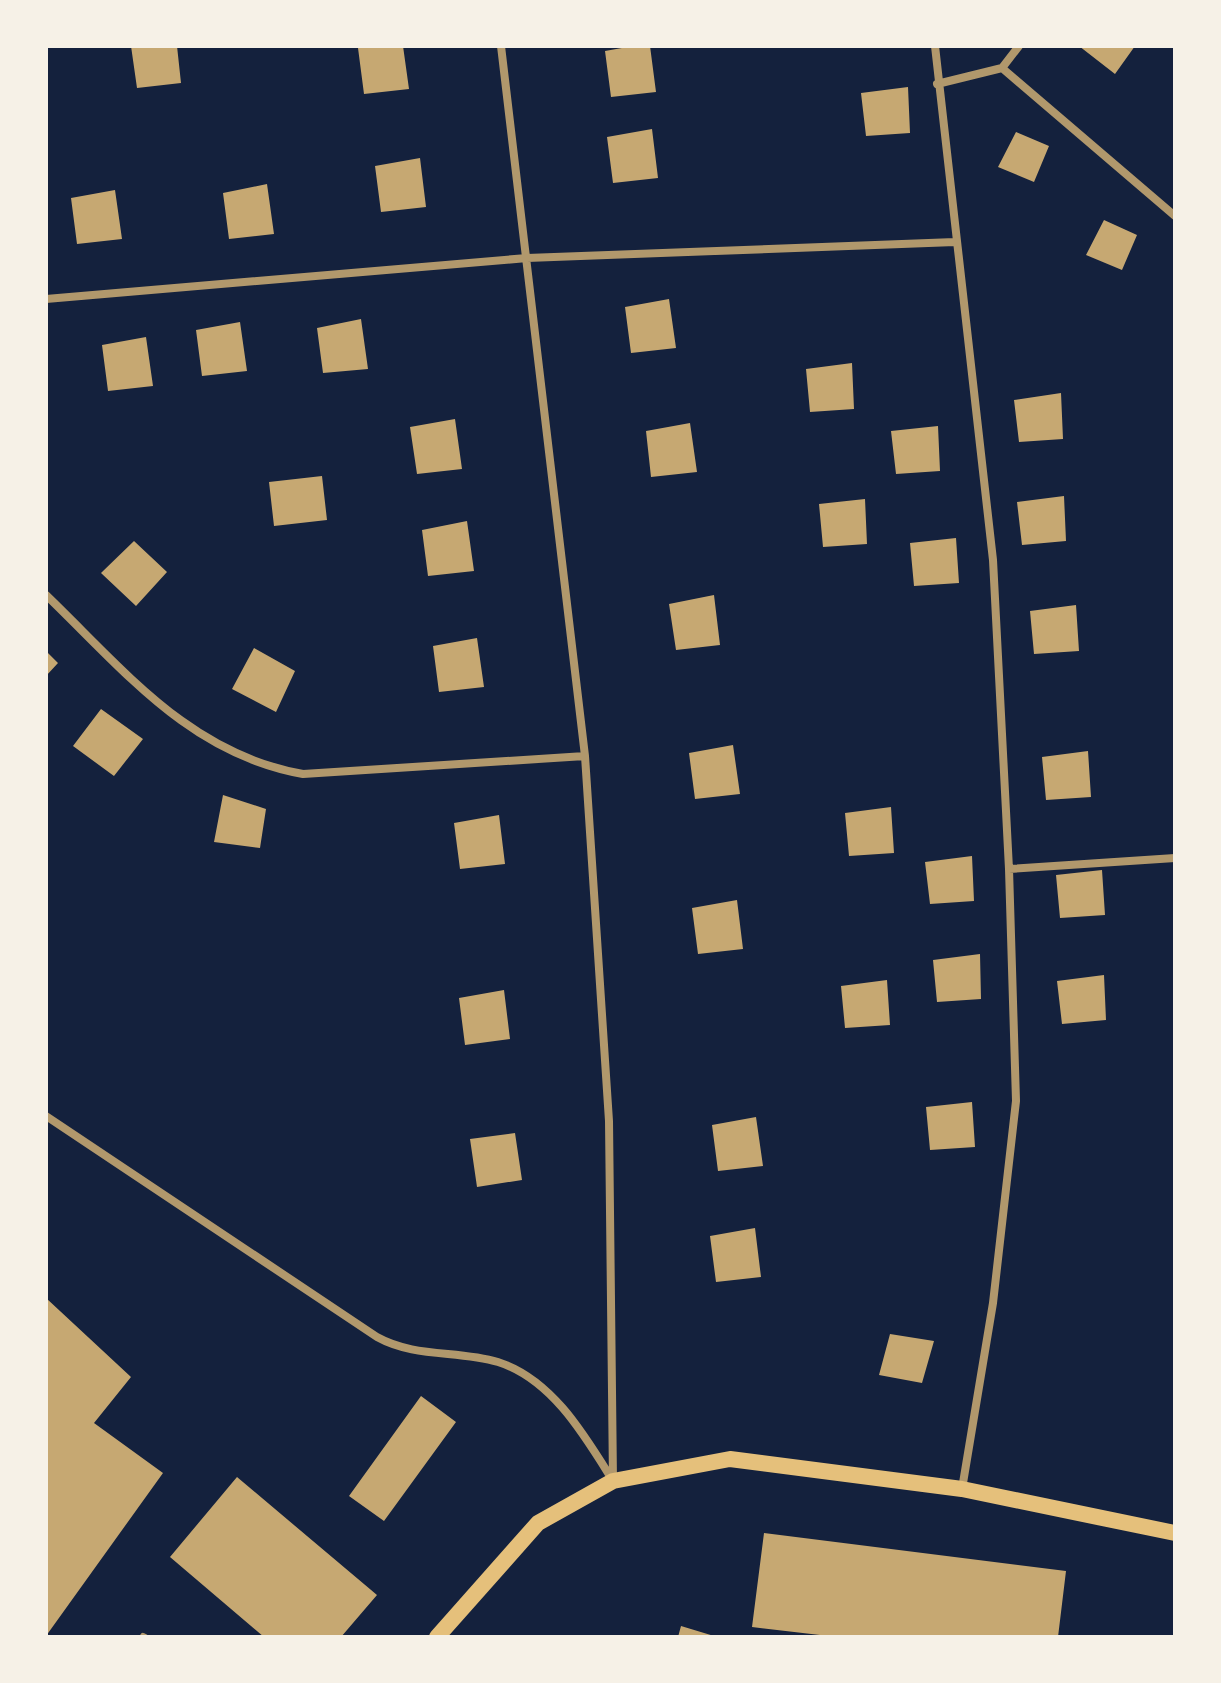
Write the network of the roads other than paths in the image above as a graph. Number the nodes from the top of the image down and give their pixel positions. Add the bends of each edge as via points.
1 (501, 46) edge
2 (935, 46) edge
3 (1019, 46) edge
4 (1002, 68) junction
5 (937, 84) junction
6 (1175, 216) edge
7 (955, 242) junction
8 (527, 258) junction
9 (46, 299) edge
10 (46, 595) edge
11 (585, 756) junction
12 (1175, 858) edge
13 (1009, 869) junction
14 (46, 1116) edge
15 (613, 1481) junction
16 (962, 1489) junction
17 (1175, 1533) edge
18 (437, 1637) edge

1 - 8 street
2 - 5 street
3 - 4 street
4 - 5 street
4 - 6 street
5 - 7 street
7 - 8 street
7 - 13 street via 993,560
8 - 9 street
8 - 11 street
10 - 11 street via 163,708 195,732 264,767 303,774
11 - 15 street via 609,1121
12 - 13 street
13 - 16 street via 1016,1101 993,1303
14 - 15 street via 400,1350 499,1363 541,1386 581,1431
15 - 16 main road via 730,1459
15 - 18 main road via 538,1523
16 - 17 main road

